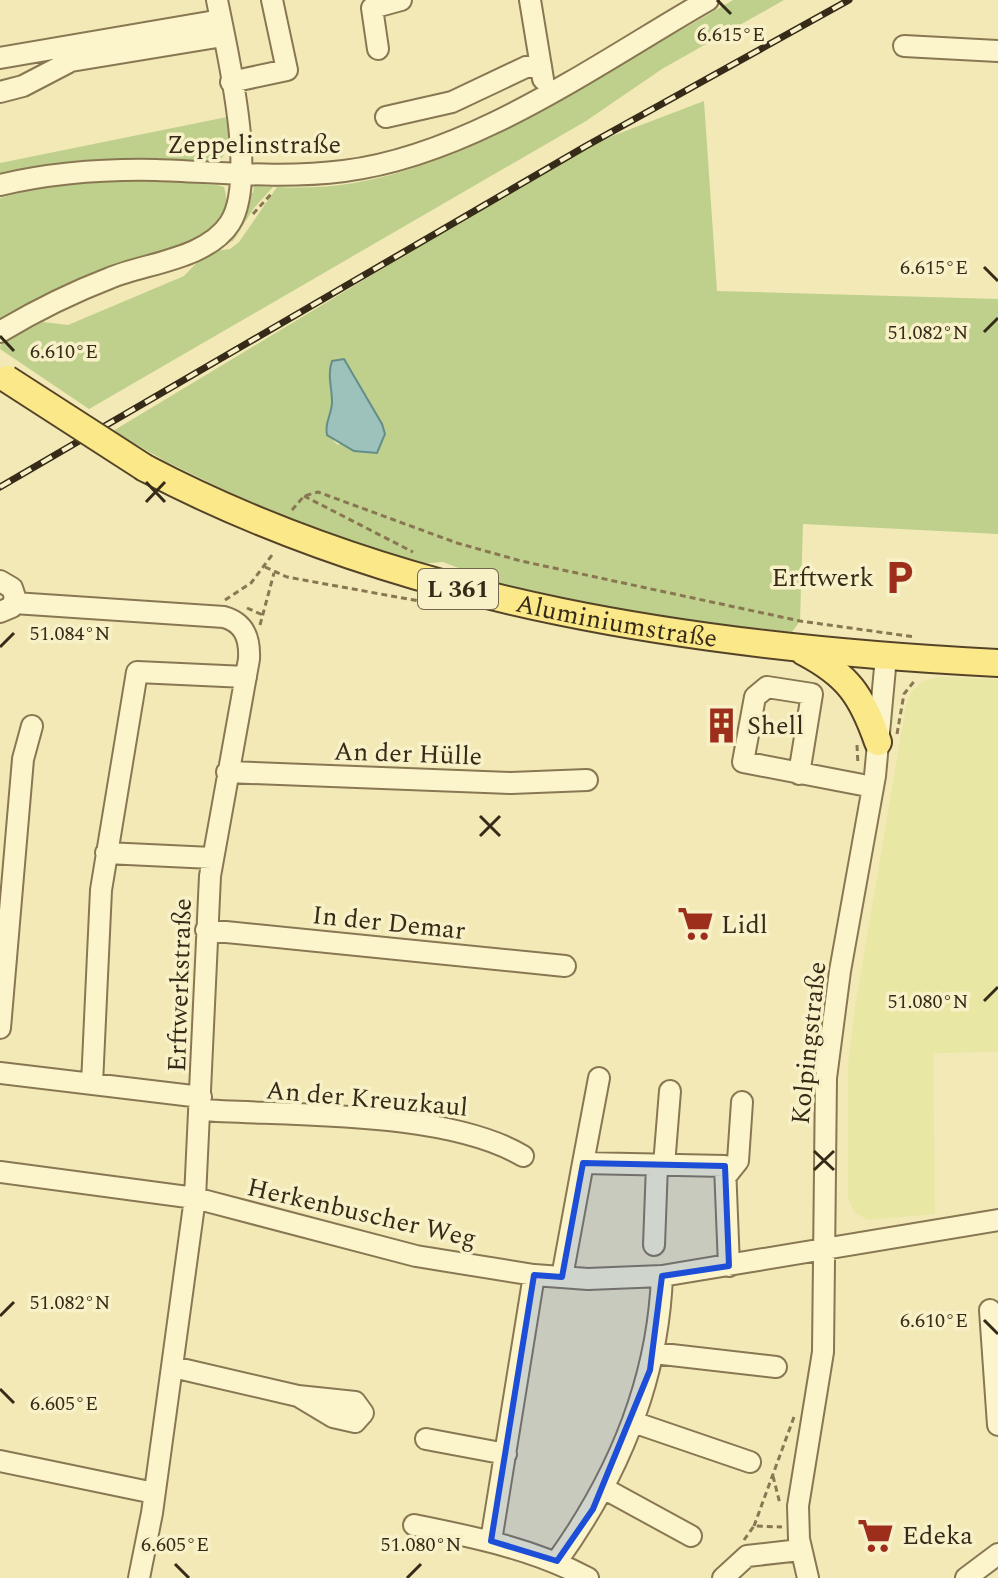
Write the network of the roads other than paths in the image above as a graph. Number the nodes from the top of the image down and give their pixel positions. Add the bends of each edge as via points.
1 (272, 0) edge
2 (401, 0) edge
3 (530, 0) edge
4 (707, 0) edge
5 (220, 18) edge
6 (904, 46) dead end
7 (378, 49) dead end
8 (998, 51) edge
9 (0, 58) edge
10 (541, 66) junction
11 (231, 82) junction
12 (0, 92) edge
13 (546, 94) junction
14 (386, 117) dead end
15 (241, 175) junction
16 (0, 185) edge
17 (0, 332) edge
18 (0, 374) edge
19 (0, 581) edge
20 (7, 608) edge
21 (886, 645) junction
22 (793, 647) junction
23 (998, 663) edge
24 (246, 677) junction
25 (32, 726) dead end
26 (868, 741) junction
27 (227, 772) junction
28 (799, 774) junction
29 (587, 780) dead end
30 (874, 782) junction
31 (106, 853) junction
32 (212, 858) junction
33 (206, 930) junction
34 (565, 966) dead end
35 (0, 1028) edge
36 (0, 1073) edge
37 (599, 1078) dead end
38 (92, 1084) junction
39 (670, 1091) dead end
40 (742, 1102) dead end
41 (201, 1104) junction
42 (523, 1156) dead end
43 (583, 1163) junction
44 (660, 1165) junction
45 (0, 1172) edge
46 (726, 1176) junction
47 (195, 1198) junction
48 (998, 1220) edge
49 (654, 1245) dead end
50 (826, 1248) junction
51 (729, 1266) junction
52 (534, 1275) junction
53 (662, 1276) junction
54 (562, 1277) junction
55 (990, 1310) dead end
56 (654, 1353) junction
57 (173, 1367) junction
58 (776, 1367) dead end
59 (298, 1396) dead end
60 (633, 1422) junction
61 (998, 1424) edge
62 (426, 1439) dead end
63 (506, 1454) junction
64 (0, 1461) edge
65 (750, 1462) dead end
66 (605, 1489) junction
67 (154, 1493) junction
68 (414, 1525) dead end
69 (691, 1536) dead end
70 (491, 1541) junction
71 (800, 1550) junction
72 (998, 1554) edge
73 (557, 1561) junction
74 (729, 1571) edge
75 (139, 1578) edge
76 (588, 1578) edge
77 (808, 1578) edge
78 (966, 1578) edge

1 - 11 street via 287,70
2 - 7 street via 372,8
3 - 10 street
4 - 13 street, Zeppelinstraße
5 - 9 street
5 - 11 street
5 - 12 street via 71,61
6 - 8 street
10 - 13 street
10 - 14 street via 526,67 452,102
11 - 15 street
13 - 15 street, Zeppelinstraße via 453,140 385,163 326,173
15 - 16 street, Zeppelinstraße via 115,170
15 - 17 street via 234,216 213,240 71,294
18 - 22 main road, Aluminiumstraße / L 361, bridge via 145,468 315,543 436,583 632,627
19 - 20 street, Erftwerkstraße via 12,588
20 - 24 street, Erftwerkstraße via 36,598 233,619 249,642
21 - 22 main road, Aluminiumstraße / L 361
21 - 23 main road, Aluminiumstraße / L 361
21 - 26 street, Kolpingstraße
22 - 26 main road via 849,682 862,700
24 - 27 street, Erftwerkstraße
24 - 31 street via 137,672
25 - 35 street via 23,759
26 - 30 street, Kolpingstraße
27 - 29 street, An der Hülle via 511,783
27 - 32 street, Erftwerkstraße
28 - 28 street via 743,762 755,697 767,687 812,694
28 - 30 street
30 - 50 street, Kolpingstraße via 826,1078
31 - 32 street
31 - 38 street
32 - 33 street, Erftwerkstraße
33 - 34 street, In der Demar
33 - 41 street, Erftwerkstraße
36 - 38 street
37 - 43 street
38 - 41 street
39 - 44 street
40 - 46 street via 738,1161
41 - 42 street, An der Kreuzkaul via 427,1125 490,1138
41 - 47 street, Erftwerkstraße
43 - 44 street
43 - 54 street
44 - 46 street via 725,1166
44 - 49 street
45 - 47 street, Herkenbuscher Weg
46 - 51 street
47 - 52 street, Herkenbuscher Weg via 377,1248
47 - 57 street, Erftwerkstraße
48 - 50 street, Herkenbuscher Weg
50 - 51 street, Herkenbuscher Weg
50 - 71 street, Kolpingstraße via 823,1352 798,1498
51 - 53 street, Herkenbuscher Weg
52 - 54 street, Herkenbuscher Weg
52 - 63 street
53 - 54 street, Herkenbuscher Weg
53 - 56 street
55 - 61 street
56 - 58 street
56 - 60 street
57 - 59 street
57 - 67 street, Erftwerkstraße
60 - 65 street
60 - 66 street
62 - 63 street
63 - 70 street
64 - 67 street
66 - 69 street
66 - 73 street
67 - 75 street, Erftwerkstraße
68 - 70 street
70 - 73 street
71 - 74 street via 753,1554
71 - 77 street, Kolpingstraße
72 - 78 street
73 - 76 street

